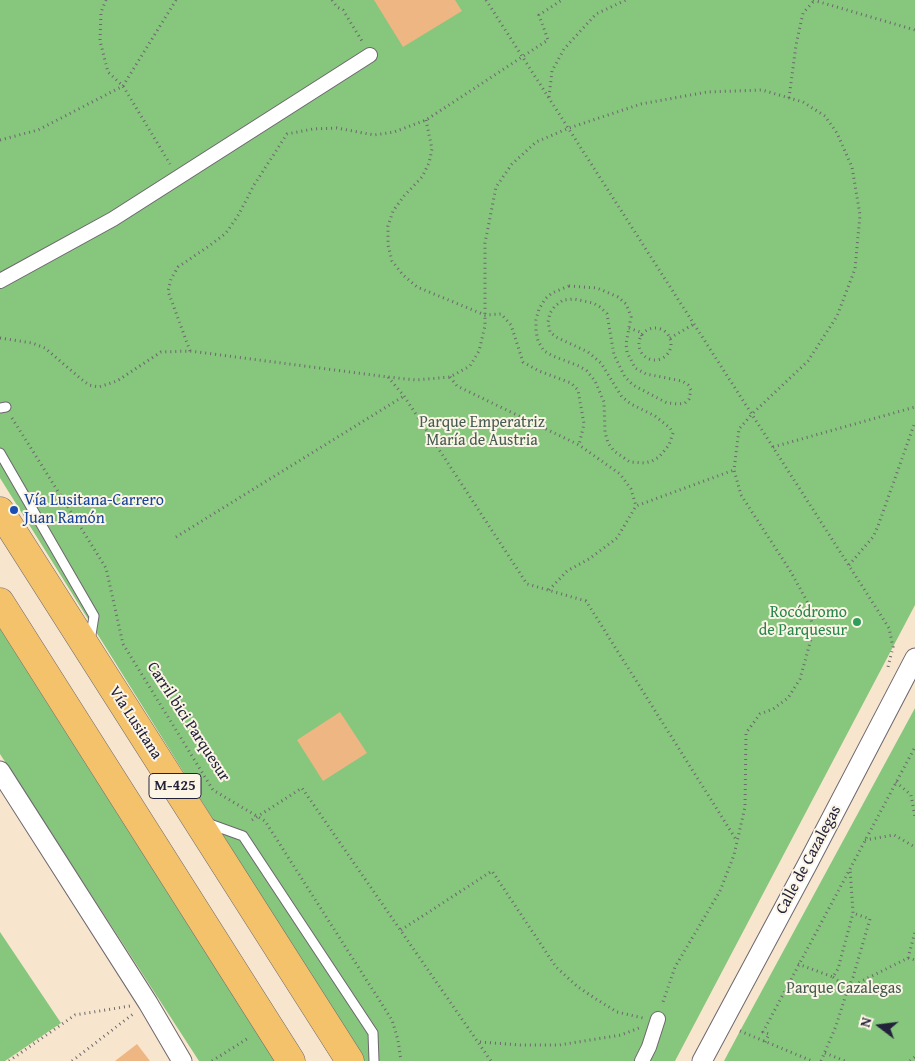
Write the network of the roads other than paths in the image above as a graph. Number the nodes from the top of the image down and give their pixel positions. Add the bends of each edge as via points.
1 (370, 55) road end
2 (0, 281) edge
3 (0, 453) edge
4 (0, 511) edge
5 (0, 602) edge
6 (88, 651) junction
7 (915, 658) edge
8 (0, 771) edge
9 (196, 819) junction
10 (658, 1019) road end
11 (182, 1061) edge
12 (291, 1061) edge
13 (350, 1061) edge
14 (374, 1061) edge
15 (642, 1061) edge
16 (702, 1061) edge

1 - 2 street via 113,219
3 - 6 lane via 94,616
4 - 6 main road, Vía Lusitana / M-425
5 - 12 main road, M-425
6 - 9 main road, Vía Lusitana / M-425
7 - 16 street, Calle de Cazalegas
8 - 11 street
9 - 13 main road, Vía Lusitana / M-425
9 - 14 lane via 243,836 373,1033
10 - 15 street

